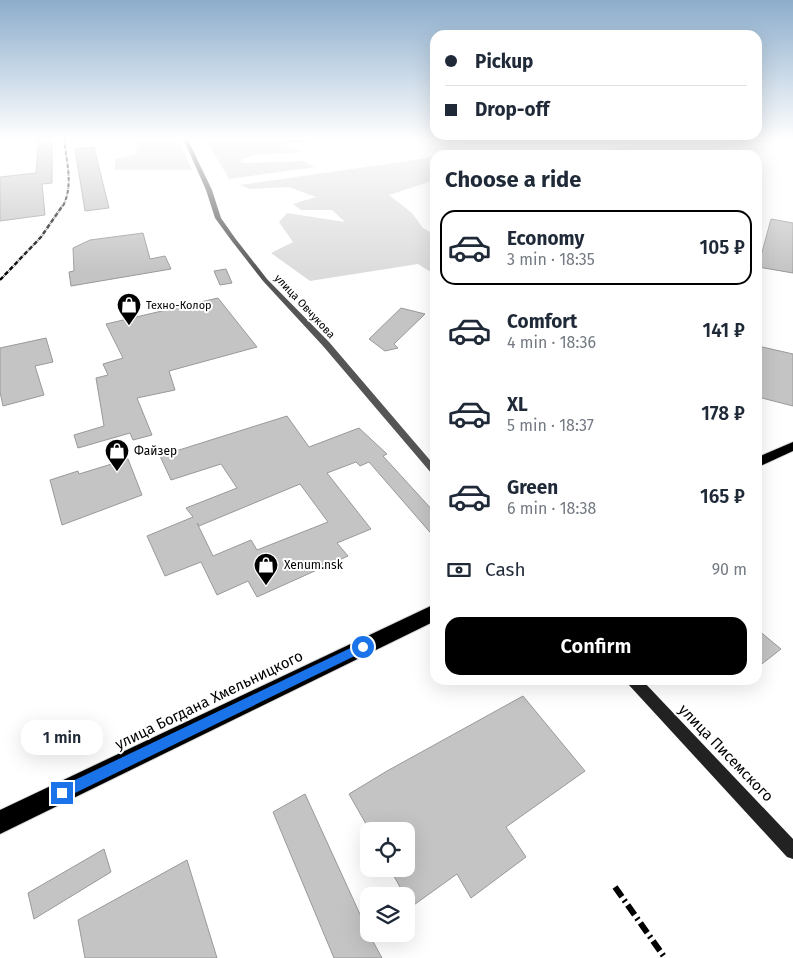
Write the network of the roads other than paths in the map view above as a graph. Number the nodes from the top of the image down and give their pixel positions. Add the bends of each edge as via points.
1 (205, 183) edge
2 (793, 446) edge
3 (762, 460) edge
4 (430, 466) edge
5 (430, 614) edge
6 (638, 685) edge
7 (0, 822) edge
8 (793, 851) edge

1 - 4 street, улица Овчукова via 218,218 264,280 326,344
2 - 3 highway
5 - 7 highway, улица Богдана Хмельницкого
6 - 8 street, улица Писемского

